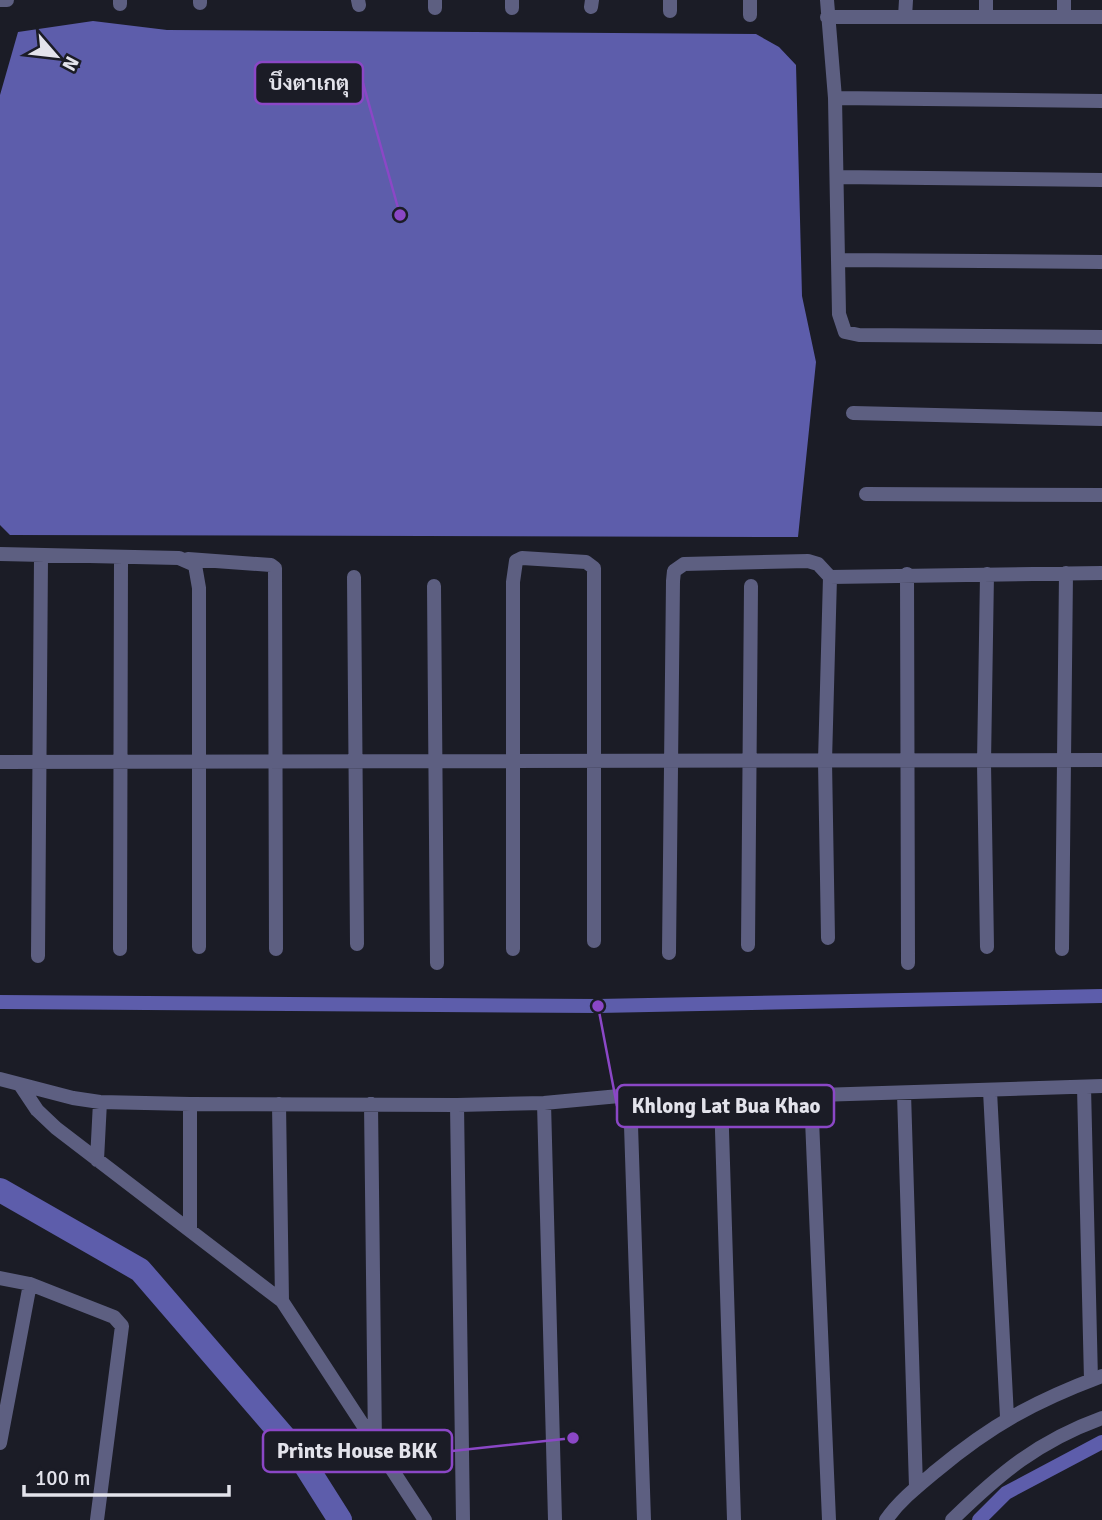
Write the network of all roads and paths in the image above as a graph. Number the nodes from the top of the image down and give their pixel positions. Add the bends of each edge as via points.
1 (0, 0) edge
2 (7, 0) edge
3 (827, 0) edge
4 (906, 0) edge
5 (986, 0) edge
6 (1064, 0) edge
7 (827, 17) junction
8 (905, 17) junction
9 (1064, 17) junction
10 (1102, 17) edge
11 (986, 18) junction
12 (835, 99) junction
13 (1102, 101) edge
14 (837, 177) junction
15 (1102, 180) edge
16 (840, 260) junction
17 (1102, 262) edge
18 (1102, 337) edge
19 (853, 413) dead end
20 (1102, 419) edge
21 (866, 494) dead end
22 (1102, 495) edge
23 (0, 554) edge
24 (41, 557) junction
25 (121, 557) junction
26 (188, 559) junction
27 (1066, 573) junction
28 (1102, 573) edge
29 (907, 574) junction
30 (986, 574) junction
31 (354, 577) dead end
32 (830, 577) junction
33 (434, 586) dead end
34 (751, 586) dead end
35 (435, 760) junction
36 (514, 760) junction
37 (1062, 760) junction
38 (1102, 760) edge
39 (593, 761) junction
40 (825, 761) junction
41 (0, 762) edge
42 (356, 762) junction
43 (672, 762) junction
44 (751, 762) junction
45 (908, 762) junction
46 (41, 763) junction
47 (200, 763) junction
48 (277, 763) junction
49 (984, 763) junction
50 (121, 764) junction
51 (828, 938) dead end
52 (594, 941) dead end
53 (356, 944) dead end
54 (748, 945) dead end
55 (199, 947) dead end
56 (988, 947) dead end
57 (276, 948) dead end
58 (120, 949) dead end
59 (513, 949) dead end
60 (1062, 949) dead end
61 (668, 953) dead end
62 (38, 956) dead end
63 (437, 963) dead end
64 (908, 963) dead end
65 (0, 1079) edge
66 (21, 1086) junction
67 (1102, 1086) edge
68 (1084, 1087) junction
69 (990, 1091) junction
70 (904, 1093) junction
71 (630, 1095) junction
72 (811, 1096) junction
73 (721, 1098) junction
74 (100, 1102) junction
75 (544, 1103) junction
76 (190, 1104) junction
77 (279, 1104) junction
78 (371, 1104) junction
79 (457, 1105) junction
80 (97, 1160) junction
81 (190, 1230) junction
82 (0, 1278) edge
83 (30, 1284) junction
84 (282, 1301) junction
85 (1097, 1378) edge
86 (1007, 1417) junction
87 (1102, 1418) edge
88 (0, 1443) edge
89 (375, 1447) junction
90 (916, 1488) junction
91 (97, 1520) edge
92 (425, 1520) edge
93 (463, 1520) edge
94 (555, 1520) edge
95 (644, 1520) edge
96 (734, 1520) edge
97 (829, 1520) edge
98 (886, 1520) edge
99 (952, 1520) edge

1 - 2 street
3 - 7 street
4 - 8 street
5 - 11 street
6 - 9 street
7 - 8 street
7 - 12 street
8 - 11 street
9 - 10 street
9 - 11 street
12 - 13 street
12 - 14 street
14 - 15 street
14 - 16 street
16 - 17 street
16 - 18 street via 839,314 841,327 851,335
19 - 20 street
21 - 22 street
23 - 24 street
24 - 25 street
24 - 46 street
25 - 26 street
25 - 50 street
26 - 47 street via 195,565 198,579
26 - 48 street via 275,568
27 - 28 street
27 - 30 street
27 - 37 street
29 - 30 street
29 - 32 street
29 - 45 street
30 - 49 street
31 - 42 street
32 - 40 street
32 - 43 street via 808,561 677,566 673,581
33 - 35 street
34 - 44 street
35 - 36 street
35 - 42 street
35 - 63 street
36 - 39 street
36 - 39 street via 513,568 522,558 586,562 594,568
36 - 59 street
37 - 38 street
37 - 49 street
37 - 60 street
39 - 43 street
39 - 52 street
40 - 44 street
40 - 45 street
40 - 51 street
41 - 46 street
42 - 48 street
42 - 53 street
43 - 44 street
43 - 61 street
44 - 54 street
45 - 49 street
45 - 64 street
46 - 50 street
46 - 62 street
47 - 48 street
47 - 50 street
47 - 55 street
48 - 57 street
49 - 56 street
50 - 58 street
65 - 66 street
66 - 74 street
66 - 80 street via 55,1128
67 - 68 street
68 - 69 street
68 - 85 street
69 - 70 street
69 - 86 street
70 - 72 street
70 - 90 street
71 - 73 street
71 - 75 street
71 - 95 street
72 - 73 street
72 - 97 street
73 - 96 street
74 - 76 street
74 - 80 street
75 - 79 street
75 - 94 street
76 - 77 street
76 - 81 street
77 - 78 street
77 - 84 street
78 - 79 street
78 - 89 street
79 - 93 street
80 - 81 street
81 - 84 street
82 - 83 street
83 - 88 street
83 - 91 street via 114,1317 122,1326
84 - 89 street
85 - 86 street
86 - 90 street
87 - 99 street via 1009,1467
89 - 92 street
90 - 98 street

